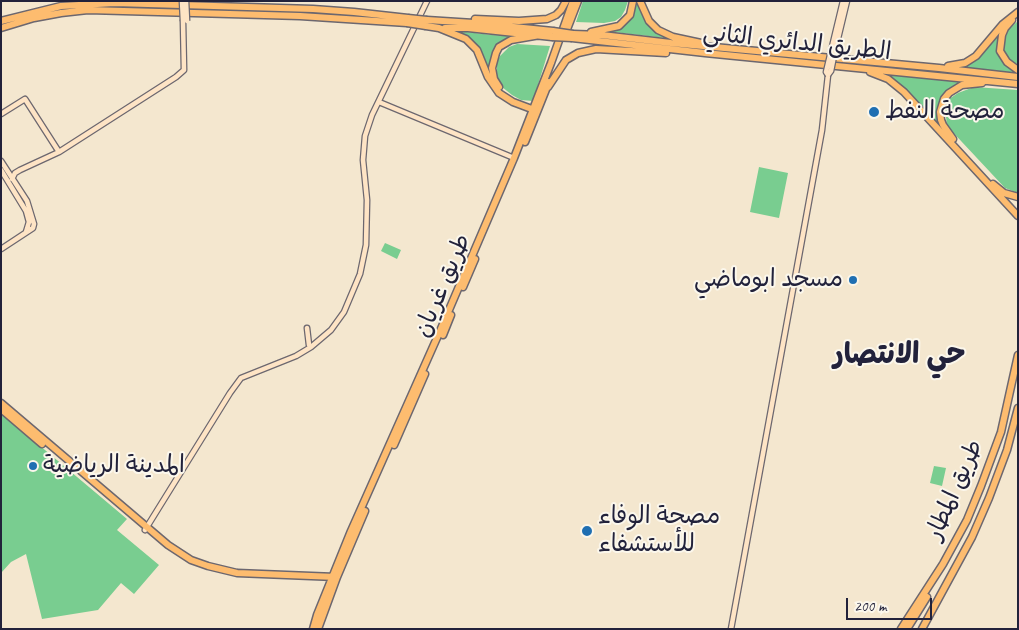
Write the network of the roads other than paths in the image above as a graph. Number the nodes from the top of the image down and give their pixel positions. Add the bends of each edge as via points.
1 (182, 1) edge
2 (186, 1) edge
3 (427, 1) edge
4 (566, 1) edge
5 (573, 1) edge
6 (578, 1) edge
7 (633, 1) edge
8 (640, 1) edge
9 (843, 1) edge
10 (847, 1) edge
11 (1018, 12) edge
12 (1018, 16) edge
13 (407, 20) junction
14 (1, 21) edge
15 (185, 21) junction
16 (454, 22) junction
17 (427, 23) junction
18 (1, 28) edge
19 (438, 28) junction
20 (552, 34) junction
21 (575, 35) junction
22 (540, 36) junction
23 (722, 48) junction
24 (833, 51) junction
25 (705, 53) junction
26 (859, 68) junction
27 (939, 68) junction
28 (1018, 70) edge
29 (1018, 77) edge
30 (996, 82) junction
31 (1018, 84) edge
32 (544, 95) junction
33 (379, 102) junction
34 (536, 108) junction
35 (1, 114) edge
36 (59, 152) junction
37 (514, 158) junction
38 (1, 161) edge
39 (1, 170) edge
40 (12, 179) junction
41 (1018, 198) edge
42 (1018, 216) edge
43 (25, 233) junction
44 (1, 249) edge
45 (307, 328) dead end
46 (322, 338) junction
47 (309, 345) junction
48 (1018, 355) edge
49 (290, 358) junction
50 (1, 403) edge
51 (1018, 408) edge
52 (1, 409) edge
53 (966, 520) junction
54 (146, 529) junction
55 (334, 579) junction
56 (940, 592) junction
57 (313, 629) edge
58 (318, 629) edge
59 (731, 629) edge
60 (901, 629) edge
61 (907, 629) edge
62 (917, 629) edge
63 (922, 629) edge

1 - 15 street, bridge
2 - 15 street, bridge
3 - 33 street
4 - 16 highway via 561,10 547,19
5 - 34 highway, طريق غريان
6 - 32 highway, طريق غريان
7 - 21 highway via 630,15 619,26
8 - 23 highway via 649,21 658,30 673,37
9 - 24 street
10 - 24 street
11 - 27 highway via 971,60
12 - 28 highway via 1005,28 1000,51 1006,62
13 - 14 highway via 313,9 115,3 62,6
13 - 17 highway, bridge
13 - 18 highway via 88,10 34,18
15 - 36 street via 184,70
16 - 17 highway
16 - 20 highway
17 - 19 highway
19 - 22 highway
19 - 34 highway via 463,37 472,44 499,93 513,102
20 - 21 highway, bridge
20 - 22 highway
21 - 23 highway, الطريق الدائري الثاني
21 - 25 highway, الطريق الدائري الثاني
22 - 34 highway via 505,43 496,53 492,68 494,79 504,93
23 - 27 highway, الطريق الدائري الثاني
24 - 59 street, bridge via 826,72 821,137
25 - 26 highway, الطريق الدائري الثاني
25 - 32 highway via 596,50 578,53 562,64
26 - 30 highway, الطريق الدائري الثاني
26 - 42 highway via 888,79 904,92
27 - 29 highway, الطريق الدائري الثاني
30 - 31 highway, الطريق الدائري الثاني
30 - 41 highway via 956,88 944,99 941,120 951,137 994,184 1004,193
32 - 34 highway, طريق غريان
33 - 37 street
33 - 46 street via 367,130 364,148 368,222 360,274 344,312
34 - 37 highway, طريق غريان
34 - 55 highway, طريق غريان via 444,332
35 - 36 street via 25,99
36 - 40 street via 20,170
37 - 55 highway, طريق غريان
38 - 40 street
39 - 43 street via 26,210 28,225
40 - 43 street via 27,201 34,220 33,228
43 - 44 street
45 - 47 street
46 - 47 street
46 - 49 street
47 - 49 street
48 - 53 highway, طريق المطار via 1001,432
49 - 54 street via 241,378
50 - 54 highway
51 - 56 highway, طريق المطار via 989,498
52 - 54 highway
53 - 60 highway, طريق المطار via 933,581
53 - 61 highway via 947,563
54 - 55 highway via 181,558 198,567 238,576
55 - 57 highway
55 - 58 highway
56 - 62 highway
56 - 63 highway, طريق المطار

